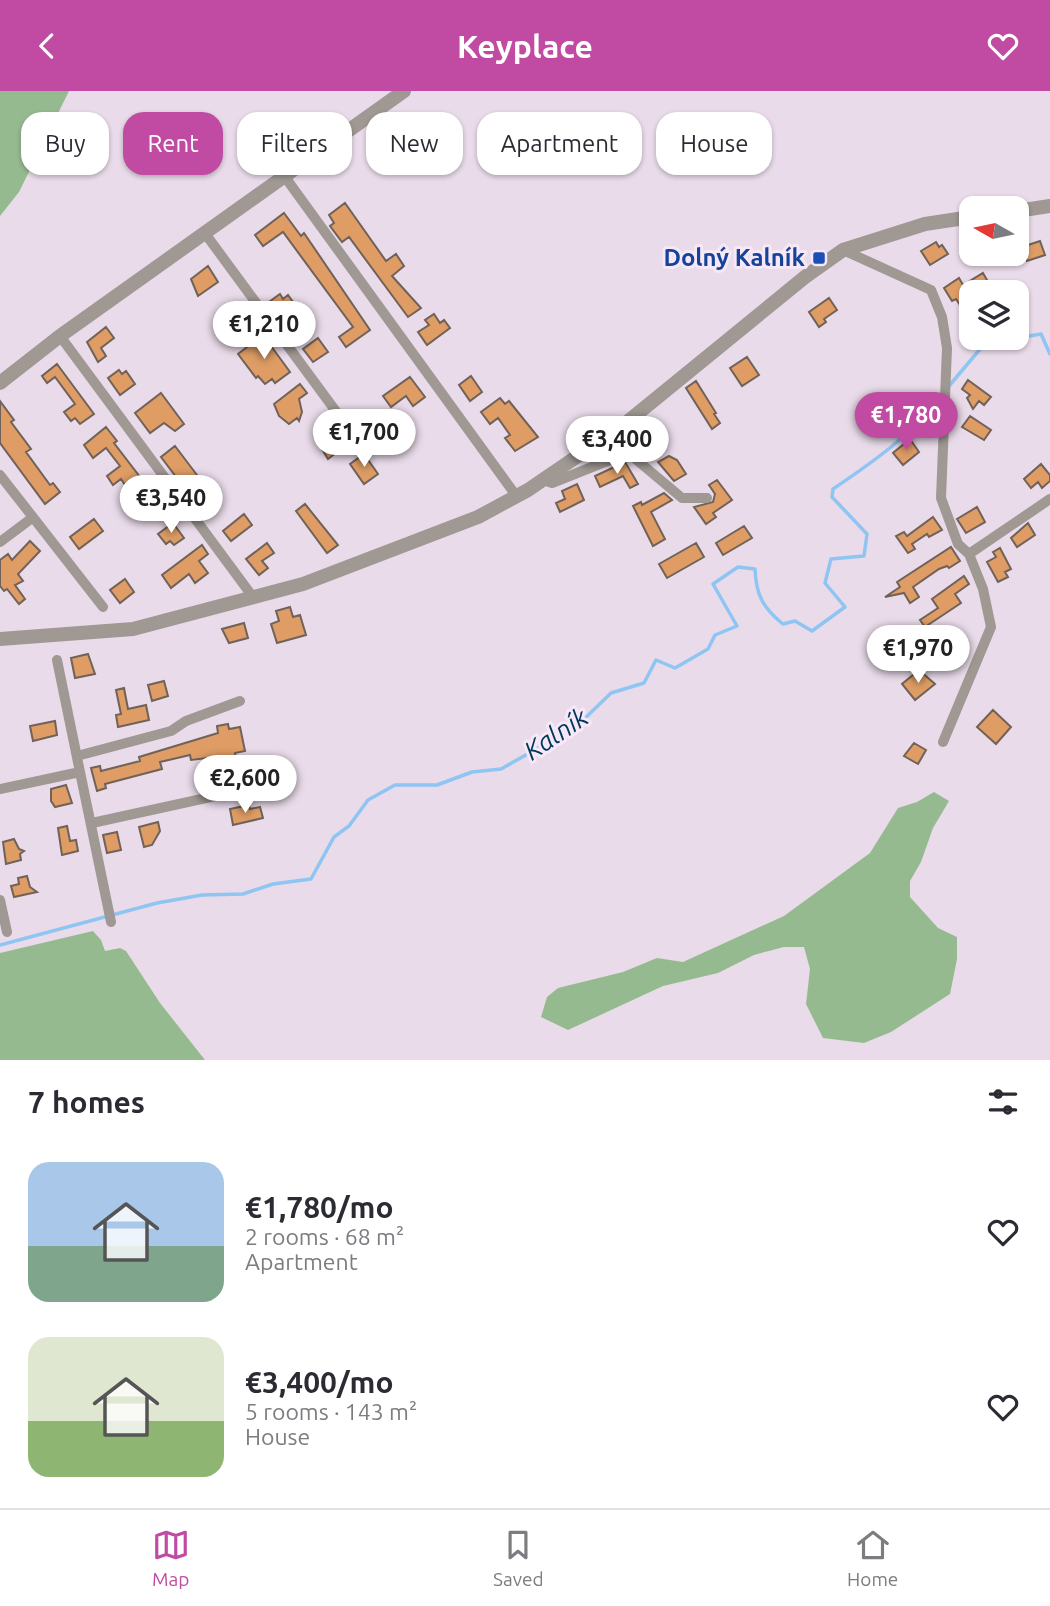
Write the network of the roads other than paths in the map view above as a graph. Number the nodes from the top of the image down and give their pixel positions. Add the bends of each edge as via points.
1 (404, 91) edge
2 (285, 177) junction
3 (1050, 206) edge
4 (1029, 209) edge
5 (959, 219) edge
6 (204, 232) junction
7 (843, 250) junction
8 (60, 336) junction
9 (0, 383) edge
10 (356, 440) dead end
11 (0, 475) edge
12 (544, 479) junction
13 (517, 497) junction
14 (707, 498) dead end
15 (1050, 499) edge
16 (33, 518) junction
17 (0, 542) edge
18 (969, 554) junction
19 (253, 597) junction
20 (103, 607) dead end
21 (0, 639) edge
22 (57, 660) dead end
23 (240, 701) dead end
24 (943, 742) dead end
25 (77, 756) junction
26 (80, 772) junction
27 (257, 787) dead end
28 (0, 789) edge
29 (92, 823) junction
30 (0, 900) edge
31 (111, 922) dead end
32 (7, 932) dead end

1 - 2 street
2 - 6 street
2 - 13 street
3 - 4 street
5 - 7 street via 925,224
6 - 8 street
6 - 10 street
7 - 12 street via 626,422
7 - 18 street via 931,290 947,348 941,498 958,544
8 - 9 street
8 - 19 street
11 - 16 street
12 - 13 street
12 - 14 street via 552,483 625,454 682,498
13 - 19 street via 433,536 303,584
15 - 18 street
16 - 17 street
16 - 20 street
18 - 24 street via 991,627
19 - 21 street via 133,629
22 - 25 street
23 - 25 street via 186,720 171,731
25 - 26 street
26 - 28 street
26 - 29 street
27 - 29 street
29 - 31 street
30 - 32 street

